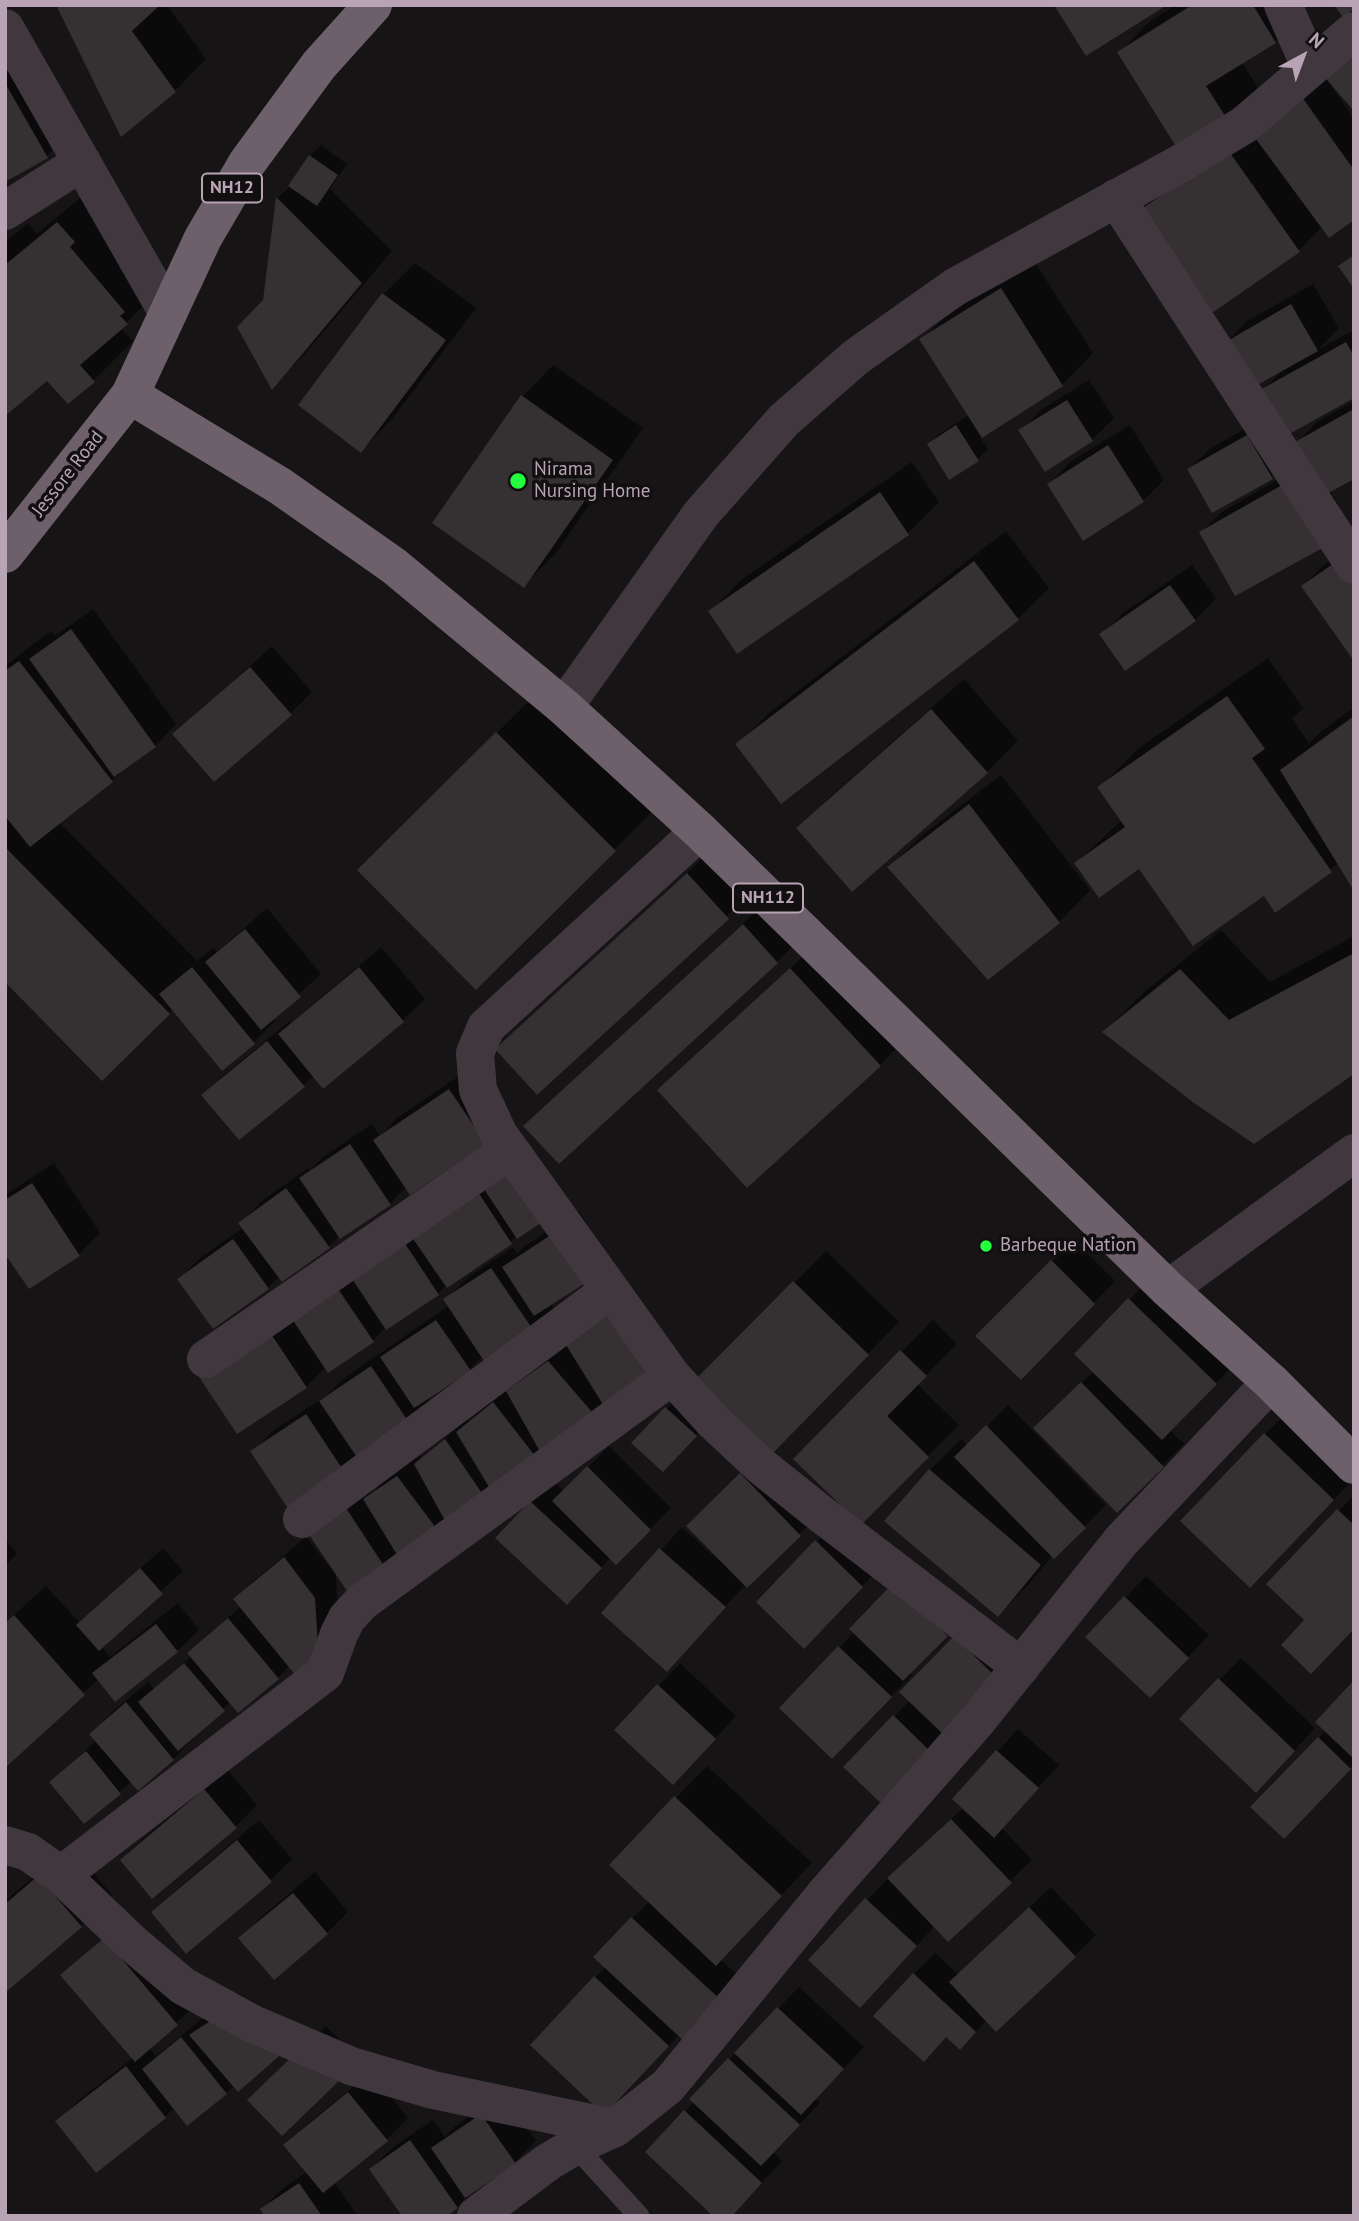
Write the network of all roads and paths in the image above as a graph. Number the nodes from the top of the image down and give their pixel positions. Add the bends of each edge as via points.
1 (373, 5) edge
2 (1283, 5) edge
3 (5, 28) edge
4 (1354, 31) edge
5 (1311, 68) junction
6 (82, 162) junction
7 (1116, 198) junction
8 (5, 211) edge
9 (168, 313) junction
10 (130, 395) junction
11 (5, 554) edge
12 (1354, 565) edge
13 (564, 707) junction
14 (699, 831) junction
15 (510, 1150) junction
16 (1354, 1153) edge
17 (1168, 1289) junction
18 (610, 1290) junction
19 (206, 1359) dead end
20 (672, 1376) junction
21 (1271, 1382) junction
22 (1349, 1451) edge
23 (302, 1519) dead end
24 (1020, 1667) junction
25 (5, 1845) edge
26 (61, 1875) junction
27 (615, 2128) junction
28 (575, 2146) junction
29 (475, 2216) edge
30 (639, 2216) edge

1 - 9 highway, NH12 via 319,65 247,163 203,238
2 - 5 street
3 - 6 street
4 - 5 street
5 - 7 street via 1244,125
6 - 8 street
6 - 9 street
7 - 12 street
7 - 13 street via 955,287 856,357 784,420 701,514
9 - 10 highway, NH12
10 - 11 highway, Jessore Road / NH12
10 - 13 highway, NH112 via 280,486 394,566
13 - 14 highway, NH112
14 - 15 street via 486,1027 474,1053 478,1090
14 - 17 highway, NH112
15 - 18 street
15 - 19 street
16 - 17 street
17 - 21 highway, NH112
18 - 20 street
18 - 23 street
20 - 24 street via 761,1466
20 - 26 street via 362,1602 339,1633 325,1673
21 - 22 highway, NH112
21 - 24 street via 1121,1541
24 - 27 street via 668,2086
25 - 26 street via 28,1852
26 - 27 street via 183,1986 253,2024 351,2066 433,2090
27 - 28 street
28 - 29 street
28 - 30 lane

